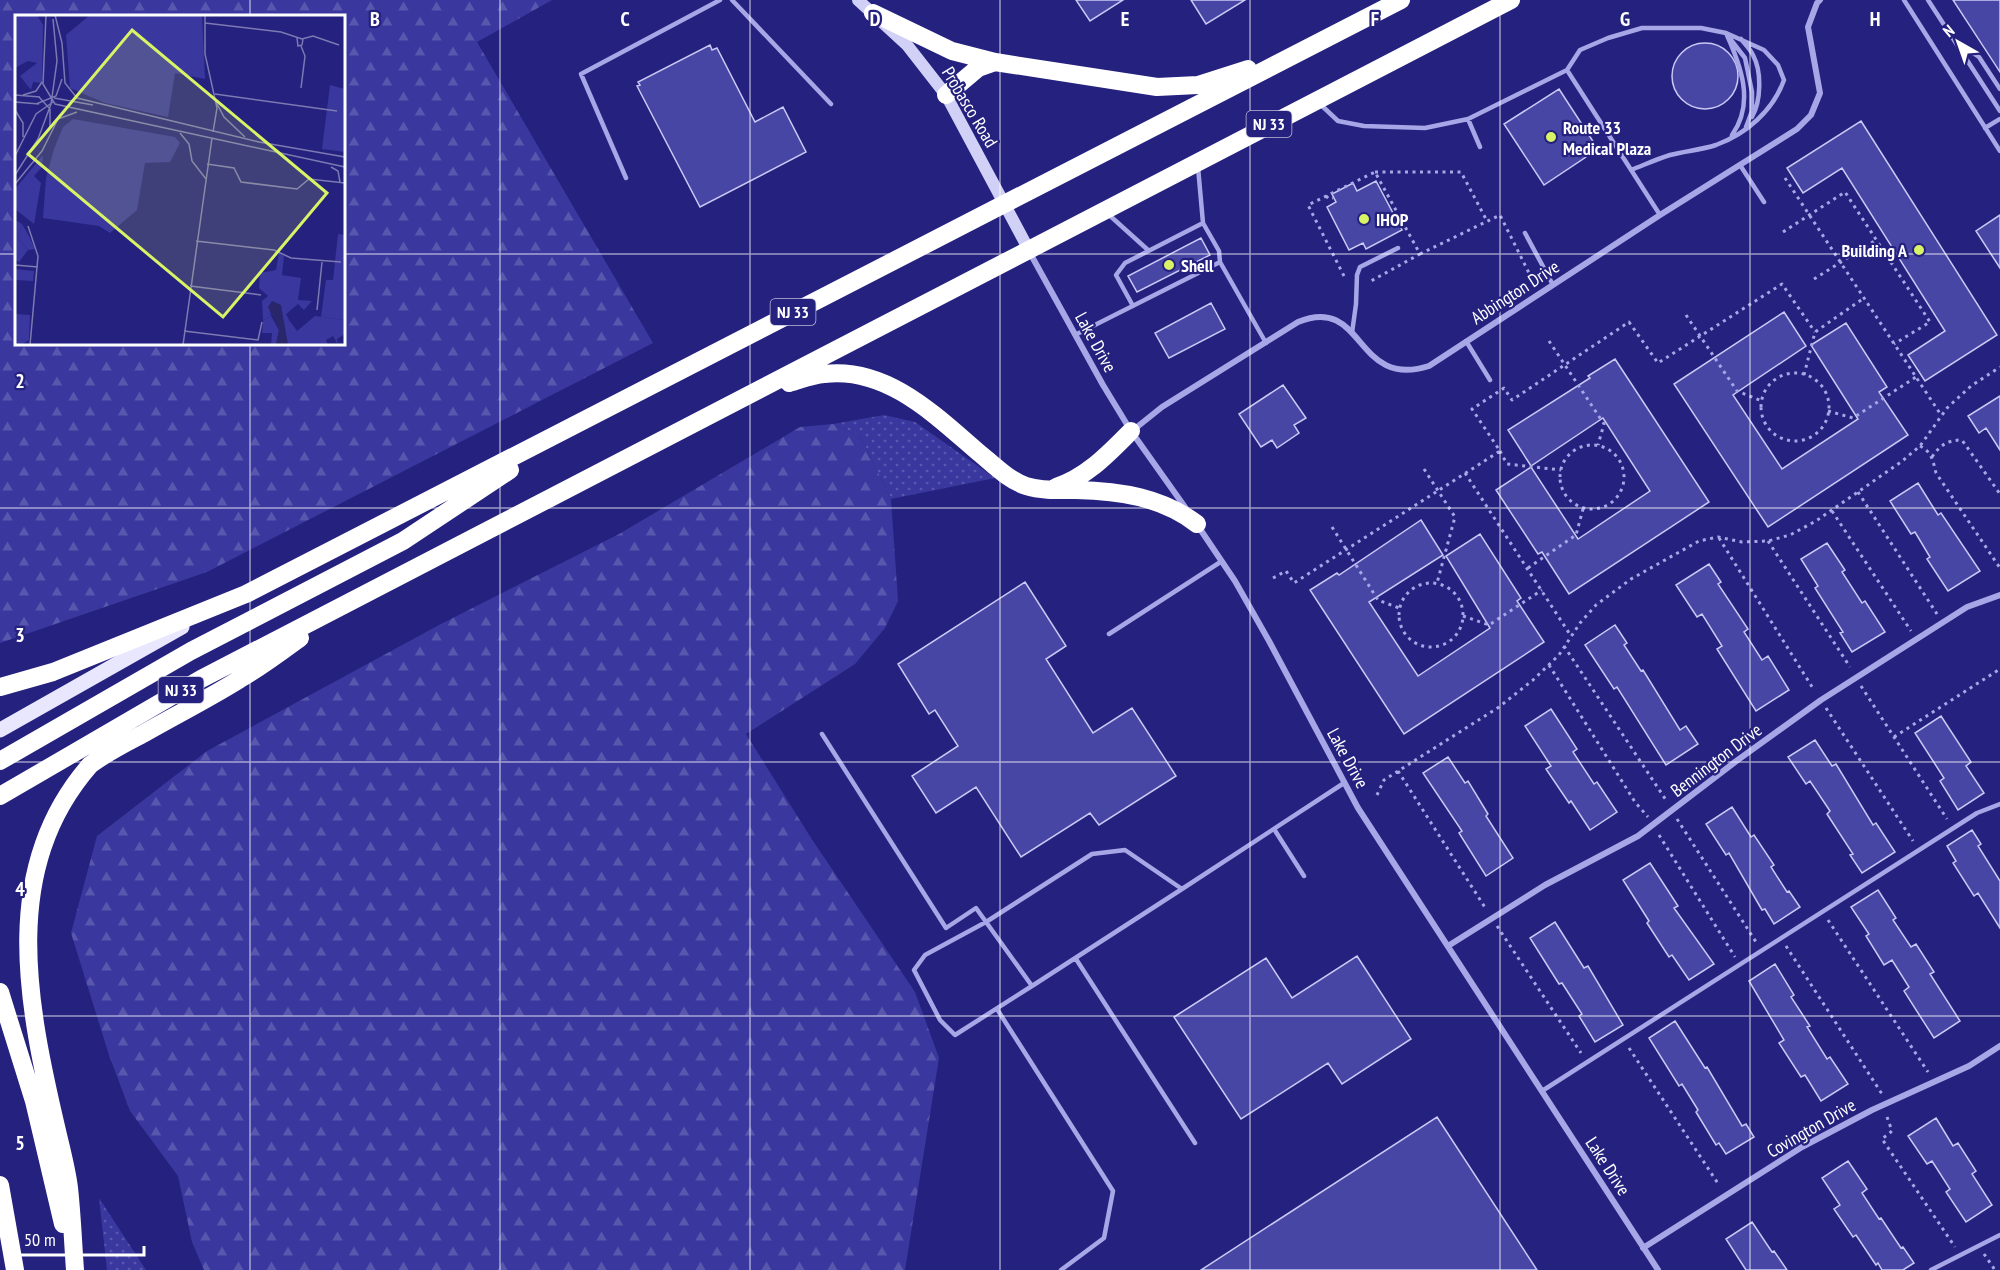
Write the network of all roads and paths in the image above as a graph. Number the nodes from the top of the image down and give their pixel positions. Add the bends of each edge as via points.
1 (720, 0) edge
2 (732, 0) edge
3 (858, 0) edge
4 (1401, 0) edge
5 (1510, 0) edge
6 (1820, 0) edge
7 (1904, 0) edge
8 (1928, 0) edge
9 (873, 13) junction
10 (1726, 33) junction
11 (1336, 34) junction
12 (1741, 39) junction
13 (1955, 41) junction
14 (995, 62) junction
15 (1567, 70) junction
16 (2000, 89) edge
17 (946, 95) junction
18 (1315, 100) junction
19 (831, 104) dead end
20 (2000, 111) edge
21 (1468, 119) junction
22 (2000, 119) edge
23 (1985, 128) junction
24 (1745, 130) junction
25 (1730, 138) junction
26 (1479, 147) dead end
27 (2000, 151) edge
28 (1197, 161) junction
29 (1740, 165) junction
30 (1631, 170) junction
31 (1375, 172) junction
32 (626, 178) dead end
33 (1785, 178) dead end
34 (1326, 196) junction
35 (1334, 198) dead end
36 (1764, 202) dead end
37 (1003, 204) junction
38 (1104, 210) junction
39 (1660, 215) junction
40 (1809, 215) junction
41 (1487, 221) junction
42 (1203, 223) junction
43 (1783, 232) dead end
44 (1525, 233) dead end
45 (1876, 240) junction
46 (1398, 248) dead end
47 (1029, 250) junction
48 (1148, 250) junction
49 (1420, 254) junction
50 (1220, 262) junction
51 (1841, 263) junction
52 (1344, 276) dead end
53 (1532, 279) dead end
54 (1814, 279) dead end
55 (1371, 280) dead end
56 (1553, 285) junction
57 (1864, 298) junction
58 (1133, 306) junction
59 (1686, 315) dead end
60 (1815, 332) junction
61 (1352, 333) junction
62 (1075, 335) junction
63 (1701, 337) junction
64 (1466, 341) junction
65 (1549, 341) dead end
66 (1266, 343) junction
67 (1894, 344) junction
68 (1564, 364) junction
69 (2000, 368) edge
70 (1804, 375) junction
71 (1916, 377) junction
72 (1490, 380) dead end
73 (758, 391) junction
74 (1762, 400) junction
75 (1828, 411) junction
76 (1942, 415) junction
77 (584, 421) junction
78 (1131, 431) junction
79 (1598, 445) junction
80 (1920, 446) junction
81 (1500, 451) junction
82 (1932, 457) junction
83 (1424, 469) dead end
84 (1561, 470) junction
85 (1466, 473) junction
86 (1049, 490) junction
87 (1438, 490) junction
88 (1858, 492) junction
89 (2000, 495) edge
90 (1583, 508) junction
91 (1832, 510) junction
92 (1197, 524) junction
93 (1332, 527) dead end
94 (1346, 549) junction
95 (1222, 561) junction
96 (1528, 568) junction
97 (2000, 568) edge
98 (1273, 578) dead end
99 (1437, 583) junction
100 (1542, 590) junction
101 (366, 593) junction
102 (246, 594) junction
103 (2000, 595) edge
104 (1399, 608) junction
105 (1463, 616) junction
106 (1943, 623) junction
107 (1109, 634) dead end
108 (1571, 636) junction
109 (1916, 640) junction
110 (1564, 646) junction
111 (2000, 669) edge
112 (0, 687) edge
113 (0, 730) edge
114 (822, 734) dead end
115 (1894, 737) dead end
116 (0, 761) edge
117 (1398, 771) junction
118 (1344, 783) junction
119 (1377, 795) dead end
120 (0, 796) edge
121 (2000, 804) edge
122 (1673, 812) junction
123 (35, 822) dead end
124 (1274, 829) junction
125 (1304, 876) dead end
126 (1182, 889) junction
127 (1486, 909) dead end
128 (1823, 911) junction
129 (986, 922) junction
130 (1497, 926) dead end
131 (1448, 946) junction
132 (1761, 951) junction
133 (1076, 959) junction
134 (12, 967) dead end
135 (1032, 986) junction
136 (0, 992) edge
137 (997, 1009) junction
138 (1623, 1039) junction
139 (2000, 1046) edge
140 (1587, 1062) junction
141 (1934, 1081) junction
142 (1542, 1091) junction
143 (1195, 1143) dead end
144 (0, 1185) edge
145 (1726, 1195) junction
146 (2000, 1235) edge
147 (1978, 1245) junction
148 (1643, 1248) junction
149 (15, 1270) edge
150 (74, 1270) edge
151 (1061, 1270) edge
152 (1658, 1270) edge
153 (1931, 1270) edge
154 (1995, 1270) edge

1 - 32 lane via 581,74
2 - 19 lane
3 - 9 street, Probasco Road
4 - 11 highway, NJ 33
5 - 18 highway, NJ 33
6 - 29 street, Abbington Drive via 1808,27 1820,93 1811,115 1797,129
7 - 23 lane
8 - 13 lane
9 - 14 highway via 952,51
9 - 17 street, Probasco Road via 907,45
10 - 12 lane
10 - 15 lane via 1701,27 1642,28 1580,50
10 - 24 lane via 1745,58 1752,92 1752,111
10 - 25 lane via 1737,58 1744,92 1740,124
11 - 14 highway via 1198,85 1157,87
11 - 37 highway, NJ 33
12 - 24 lane via 1754,56 1761,89
12 - 24 lane via 1764,50 1778,65 1784,80 1772,107
13 - 16 lane via 1979,57
13 - 20 lane
14 - 17 highway via 978,68
15 - 21 lane
15 - 30 lane
17 - 37 street, Probasco Road
18 - 21 lane via 1338,121 1364,126 1425,128
18 - 28 highway, NJ 33
21 - 26 lane
22 - 23 lane
23 - 27 lane
24 - 25 lane
25 - 30 lane
28 - 38 highway, NJ 33
28 - 42 lane
29 - 36 lane
29 - 39 street, Abbington Drive
30 - 39 lane
31 - 34 path
31 - 41 path via 1461,172
31 - 49 path
33 - 40 path
34 - 35 path
34 - 52 path via 1308,205
37 - 47 street, Probasco Road
37 - 77 highway, NJ 33
38 - 47 highway, NJ 33
38 - 48 lane
39 - 56 street, Abbington Drive
40 - 43 path
40 - 45 path via 1845,192
40 - 51 path
41 - 49 path
41 - 53 path via 1500,215
42 - 48 lane
42 - 50 lane via 1219,251
44 - 56 lane
45 - 51 path
45 - 67 path via 1930,322
46 - 61 lane via 1360,267
47 - 62 street, Lake Drive
47 - 73 highway, NJ 33
48 - 58 lane via 1125,263 1116,275
49 - 55 path
50 - 58 lane
50 - 66 lane
51 - 54 path
51 - 57 path
56 - 64 street, Abbington Drive
57 - 60 path
57 - 67 path
58 - 62 lane
59 - 63 path
60 - 63 path via 1782,284
60 - 70 path
61 - 64 street, Abbington Drive via 1372,356 1385,366 1400,370 1429,366
61 - 66 street, Abbington Drive via 1335,319 1308,317
62 - 78 street, Lake Drive
63 - 68 path via 1658,363 1629,322
63 - 74 path via 1737,391
64 - 72 lane
65 - 68 path
66 - 78 street, Abbington Drive via 1162,407
67 - 71 path
68 - 79 path via 1604,424
68 - 81 path via 1512,400 1504,388 1472,409
69 - 76 path via 1971,386
70 - 74 path via 1782,376 1766,390
70 - 75 path via 1820,385
71 - 75 path via 1853,418
71 - 76 path
73 - 86 highway via 824,374 855,374 917,400 1007,476 1025,486
73 - 101 highway, NJ 33
74 - 75 path via 1764,422 1770,431 1789,441 1810,437 1825,422
76 - 80 path
77 - 102 highway, NJ 33
77 - 116 highway via 403,541 191,651
78 - 86 highway via 1094,466 1069,483
78 - 92 street, Lake Drive
79 - 84 path via 1575,449
79 - 90 path via 1621,462 1624,481 1611,504
80 - 82 path
80 - 88 path
81 - 84 path via 1508,464
81 - 85 path
82 - 89 path via 1942,445 1962,440
82 - 97 path via 1936,473
83 - 87 path
84 - 90 path via 1563,492
85 - 87 path
85 - 96 path
86 - 92 highway via 1150,499
87 - 94 path
87 - 99 path via 1455,517
88 - 91 path
88 - 106 path
90 - 96 path via 1576,535
91 - 108 path via 1790,535 1742,542 1718,537 1700,541 1631,579 1596,605
91 - 109 path
92 - 95 street, Lake Drive
93 - 94 path
94 - 98 path via 1294,584 1286,571
94 - 104 path via 1378,600
95 - 107 lane
95 - 118 street, Lake Drive
96 - 100 path
99 - 104 path via 1419,585 1406,594
99 - 105 path via 1457,596
100 - 105 path via 1489,626
100 - 108 path
101 - 120 highway, NJ 33 via 201,679
101 - 123 highway via 242,678 90,765 60,791
102 - 112 highway via 53,672
102 - 113 main road, NJ 33
103 - 106 street, Bennington Drive
104 - 105 path via 1404,633 1418,645 1430,647 1444,644 1456,635
106 - 109 street, Bennington Drive
108 - 110 path
109 - 122 street, Bennington Drive via 1821,700
110 - 117 path via 1533,680 1499,707
110 - 122 path
111 - 115 path
114 - 129 lane via 946,928 976,908
117 - 119 path via 1384,780
117 - 127 path
118 - 124 lane
118 - 131 street, Lake Drive
121 - 128 lane via 1977,813
122 - 131 street, Bennington Drive
122 - 132 path
124 - 125 lane
124 - 126 lane
126 - 129 lane via 1125,850 1092,854
126 - 133 lane
128 - 132 lane
128 - 141 path
129 - 135 lane
129 - 137 lane via 925,955 915,970 939,1020 955,1035
130 - 140 path
131 - 142 street, Lake Drive
132 - 138 lane
133 - 135 lane
133 - 143 lane
134 - 150 highway via 69,1187
135 - 137 lane
136 - 150 highway via 34,1101
137 - 151 lane via 1113,1191 1104,1238
138 - 140 lane
138 - 145 path
139 - 141 street, Covington Drive via 1969,1066
140 - 142 lane
141 - 145 street, Covington Drive via 1802,1147
142 - 148 street, Lake Drive
144 - 149 highway
145 - 148 street, Covington Drive
146 - 147 lane
147 - 153 lane
147 - 154 path
148 - 152 street, Lake Drive

